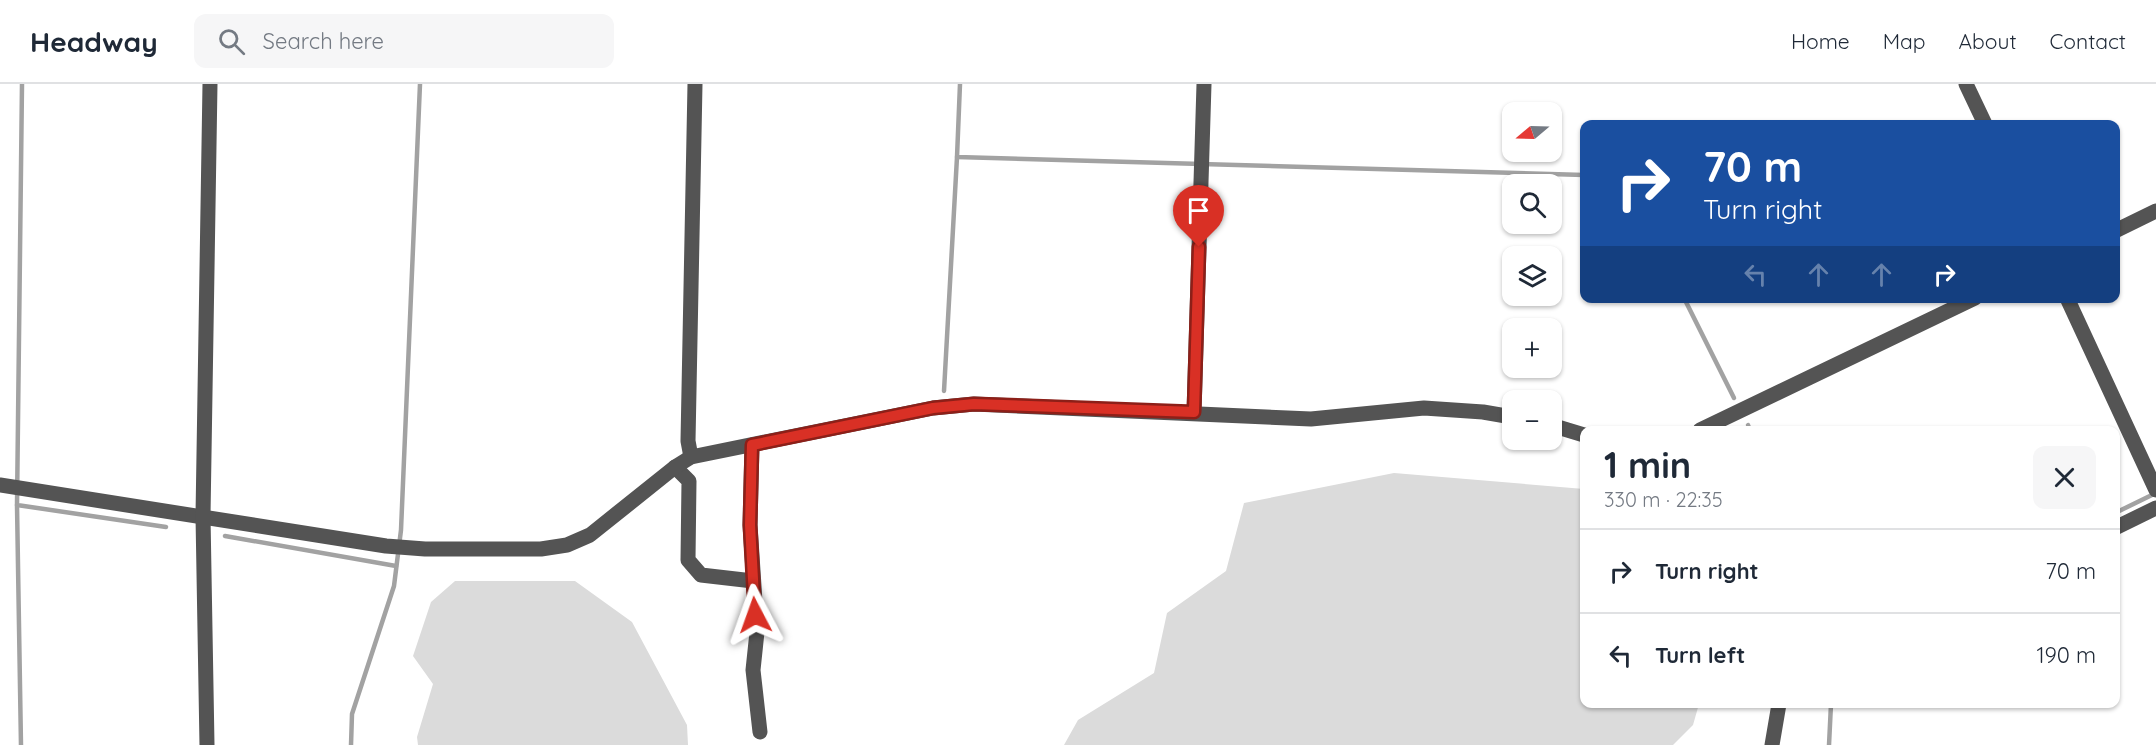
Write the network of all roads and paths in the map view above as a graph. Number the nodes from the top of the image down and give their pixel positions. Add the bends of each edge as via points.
1 (210, 84) edge
2 (695, 84) edge
3 (1204, 84) edge
4 (1965, 84) edge
5 (1983, 120) edge
6 (2156, 211) edge
7 (2120, 229) edge
8 (1965, 303) edge
9 (2069, 303) edge
10 (1194, 412) junction
11 (1502, 415) edge
12 (1708, 426) edge
13 (1562, 428) edge
14 (1580, 434) edge
15 (752, 445) junction
16 (691, 457) junction
17 (675, 467) junction
18 (0, 485) edge
19 (2154, 487) edge
20 (2156, 508) edge
21 (203, 516) junction
22 (2120, 526) edge
23 (753, 581) junction
24 (1778, 708) edge
25 (760, 732) dead end
26 (207, 745) edge
27 (1772, 745) edge

1 - 21 street
2 - 16 street via 688,441
3 - 10 street
4 - 5 street
6 - 7 street
8 - 12 street
9 - 19 street
10 - 11 street via 1311,419 1424,408
10 - 15 street via 974,404 933,408
13 - 14 street
15 - 16 street
15 - 23 street
16 - 17 street
17 - 21 street via 590,535 567,545 541,549 386,546
17 - 23 street via 688,481 688,560 701,575
18 - 21 street
20 - 22 street
21 - 26 street
23 - 25 street via 757,632 753,670
24 - 27 street

